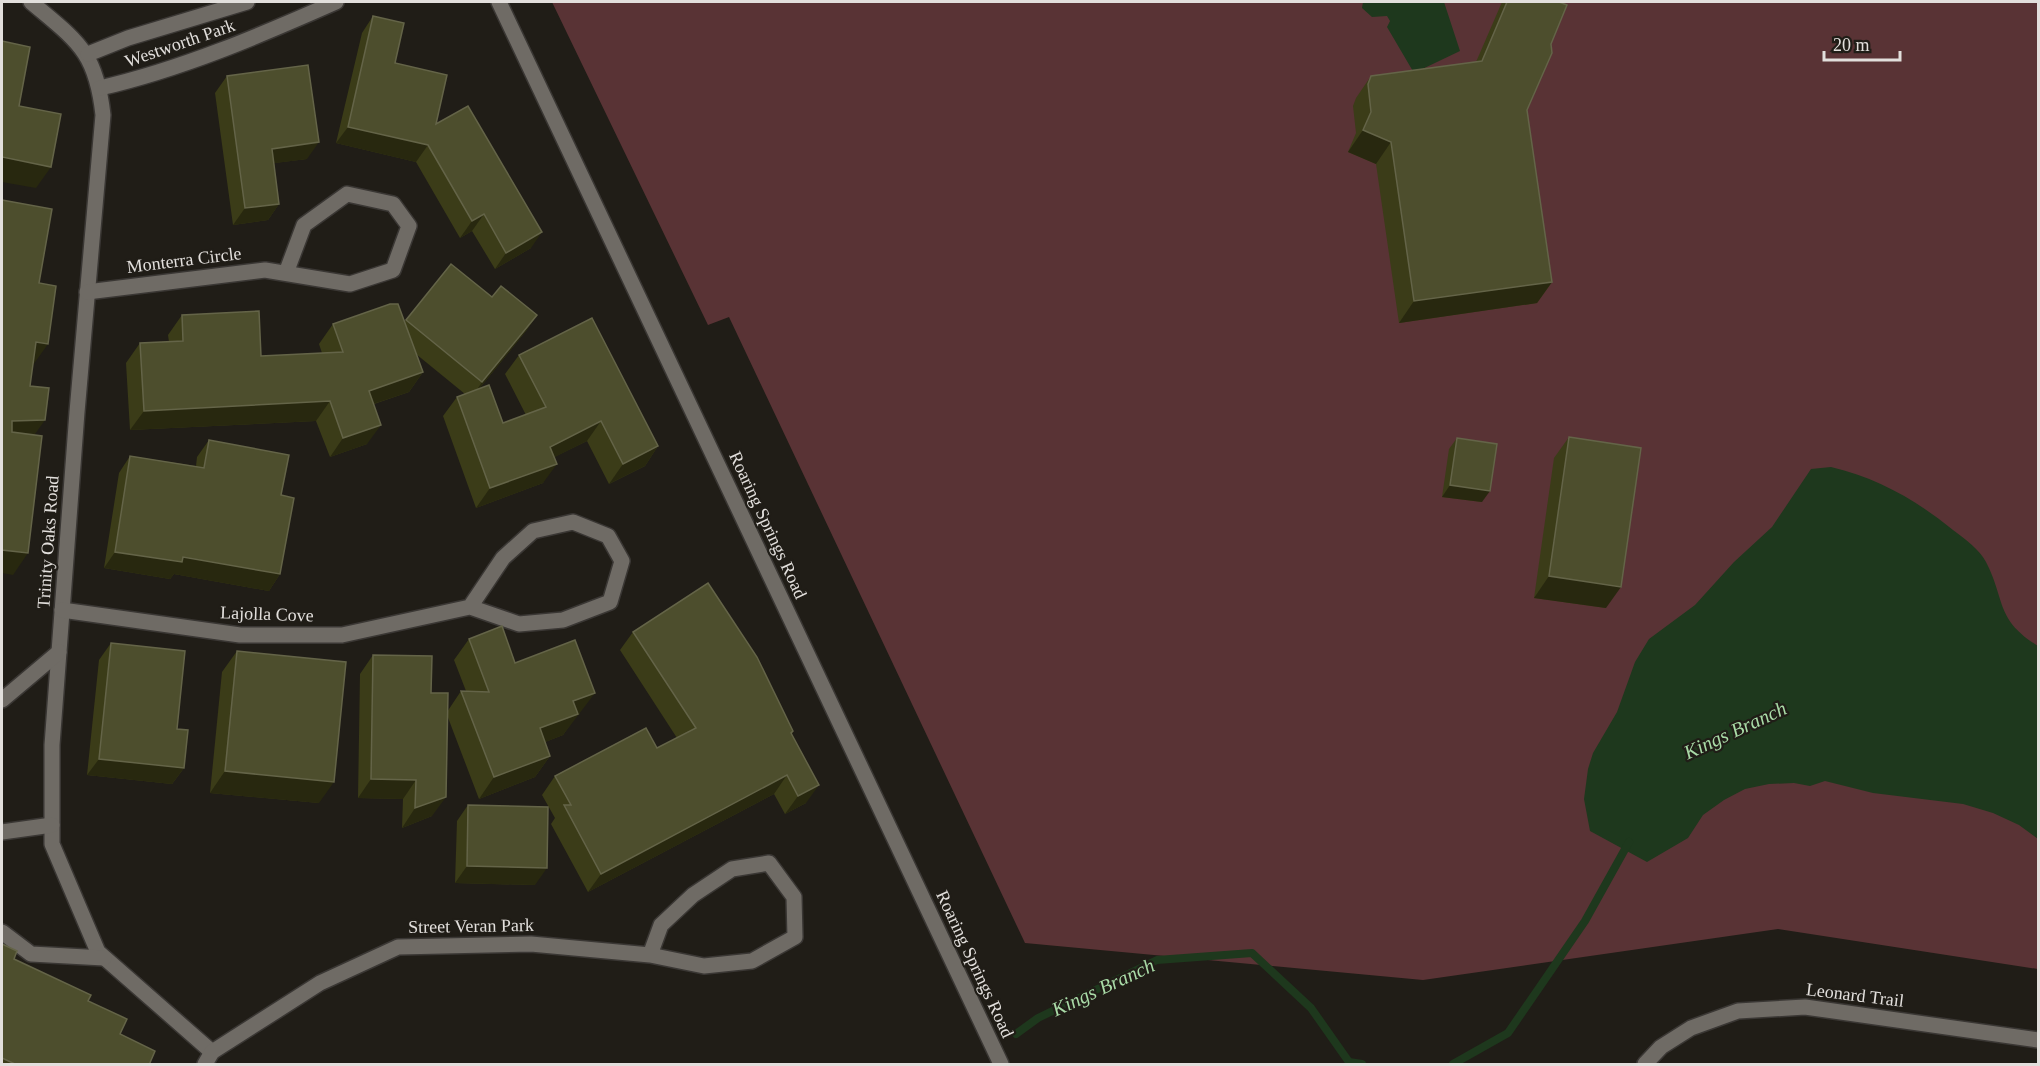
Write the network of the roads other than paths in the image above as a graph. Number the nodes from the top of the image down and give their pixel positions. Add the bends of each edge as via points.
1 (31, 2) edge
2 (247, 2) edge
3 (336, 2) edge
4 (500, 2) edge
5 (88, 54) junction
6 (100, 88) junction
7 (286, 273) junction
8 (87, 292) junction
9 (470, 607) junction
10 (62, 610) junction
11 (59, 652) junction
12 (2, 700) edge
13 (52, 825) junction
14 (2, 832) edge
15 (2, 932) edge
16 (650, 956) junction
17 (104, 958) junction
18 (2038, 1040) edge
19 (208, 1058) edge
20 (1000, 1065) edge
21 (1645, 1065) edge

1 - 5 street, Trinity Oaks Road
2 - 5 street, Westworth Park
3 - 6 street, Westworth Park via 253,39 140,79
4 - 20 street, Roaring Springs Road
5 - 6 street, Trinity Oaks Road
6 - 8 street, Trinity Oaks Road via 103,115
7 - 7 street, Monterra Circle via 350,284 393,270 409,226 393,204 347,194 304,225
7 - 8 street, Monterra Circle via 265,270
8 - 10 street, Trinity Oaks Road
9 - 9 street via 519,624 563,620 610,602 622,561 608,537 573,522 533,531 503,558
9 - 10 street, Lajolla Cove via 342,635 240,635
10 - 11 street, Trinity Oaks Road
11 - 12 street
11 - 13 street, Trinity Oaks Road via 52,745
13 - 14 street
13 - 17 street, Trinity Oaks Road via 52,844
15 - 17 street via 31,954
16 - 16 street, Street Veran Park via 704,966 752,961 795,937 794,897 769,862 732,869 693,895 661,925
16 - 19 street, Street Veran Park via 531,944 398,947 320,983
17 - 19 street, Trinity Oaks Road
18 - 21 street, Leonard Trail via 1805,1006 1738,1011 1691,1028 1661,1047

